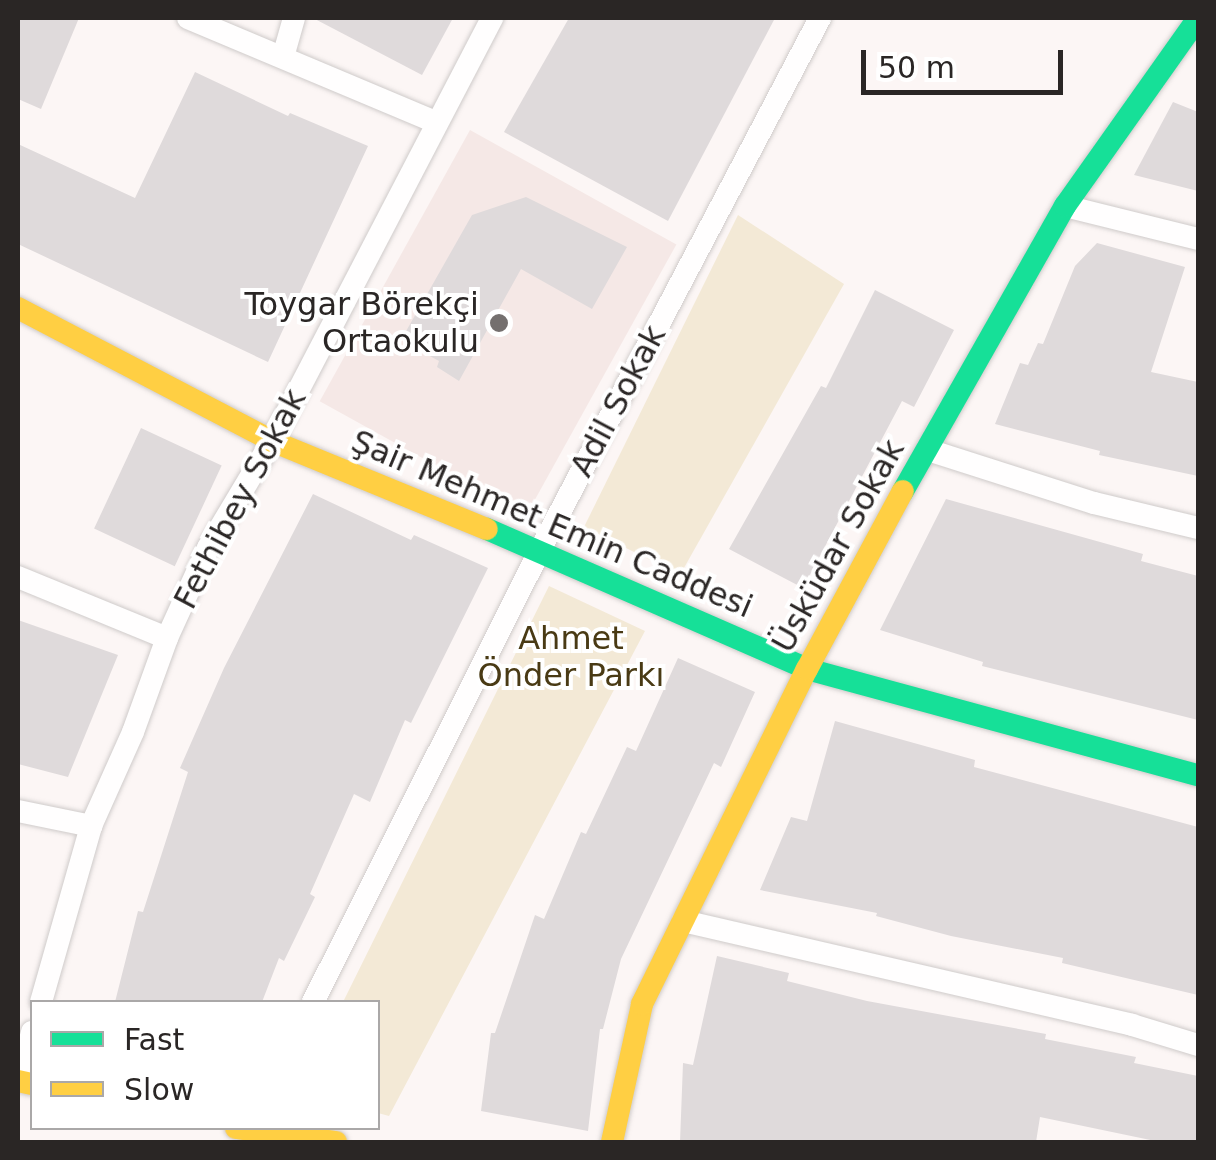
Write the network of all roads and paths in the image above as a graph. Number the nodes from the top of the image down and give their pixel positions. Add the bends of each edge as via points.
1 (188, 18) edge
2 (294, 18) edge
3 (492, 18) edge
4 (820, 18) edge
5 (1198, 18) edge
6 (283, 57) junction
7 (435, 122) junction
8 (1066, 206) junction
9 (1198, 238) edge
10 (18, 308) edge
11 (272, 441) junction
12 (928, 450) junction
13 (1198, 528) edge
14 (540, 550) junction
15 (18, 577) edge
16 (167, 638) junction
17 (806, 669) junction
18 (1198, 775) edge
19 (18, 811) edge
20 (91, 826) junction
21 (683, 921) junction
22 (42, 1000) edge
23 (314, 1000) edge
24 (30, 1039) edge
25 (1198, 1045) edge
26 (18, 1081) edge
27 (258, 1130) edge
28 (336, 1142) edge
29 (612, 1142) edge

1 - 6 street
2 - 6 street
3 - 7 street, Fethibey Sokak
4 - 14 street, Adil Sokak
5 - 8 street, Üsküdar Sokak
6 - 7 street
7 - 11 street, Fethibey Sokak
8 - 9 street
8 - 12 street, Üsküdar Sokak
10 - 11 street, Şair Mehmet Emin Caddesi
11 - 14 street, Şair Mehmet Emin Caddesi
11 - 16 street, Fethibey Sokak via 208,548
12 - 13 street
12 - 17 street, Üsküdar Sokak
14 - 17 street, Şair Mehmet Emin Caddesi
14 - 23 street, Adil Sokak
15 - 16 street
16 - 20 street, Fethibey Sokak
17 - 18 street, Şair Mehmet Emin Caddesi
17 - 21 street, Üsküdar Sokak
19 - 20 street
20 - 22 street, Fethibey Sokak
21 - 25 street
21 - 29 street, Üsküdar Sokak via 642,1004
24 - 26 street
27 - 28 street

